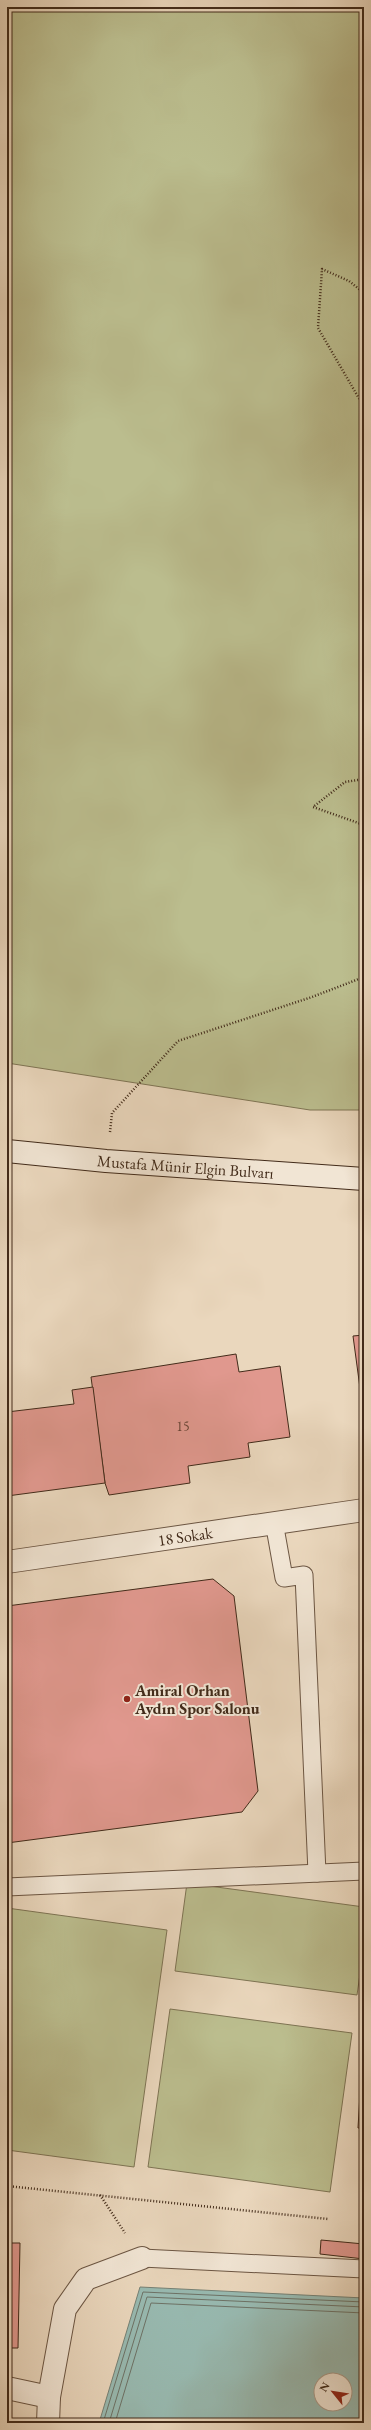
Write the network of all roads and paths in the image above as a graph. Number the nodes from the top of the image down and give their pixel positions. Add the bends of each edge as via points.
1 (364, 294) edge
2 (364, 407) edge
3 (364, 779) edge
4 (364, 825) edge
5 (364, 977) edge
6 (7, 1150) edge
7 (106, 1161) junction
8 (364, 1179) edge
9 (364, 1510) edge
10 (274, 1522) junction
11 (7, 1562) edge
12 (364, 1871) edge
13 (317, 1873) junction
14 (7, 1887) edge
15 (7, 2186) edge
16 (100, 2195) junction
17 (328, 2218) dead end
18 (142, 2258) junction
19 (364, 2269) edge
20 (7, 2388) edge
21 (48, 2411) edge

1 - 2 path via 349,280 322,269 318,328
3 - 4 path via 345,782 313,807
5 - 7 path via 178,1041 112,1113
6 - 7 street, Mustafa Münir Elgin Bulvarı
7 - 8 street, Mustafa Münir Elgin Bulvarı
9 - 10 street, 18 Sokak
10 - 11 street, 18 Sokak
10 - 13 lane via 284,1578 304,1574
12 - 13 lane
13 - 14 lane
15 - 16 path
16 - 17 path
16 - 18 path
18 - 19 lane
18 - 21 street via 86,2279 65,2309
20 - 21 street

